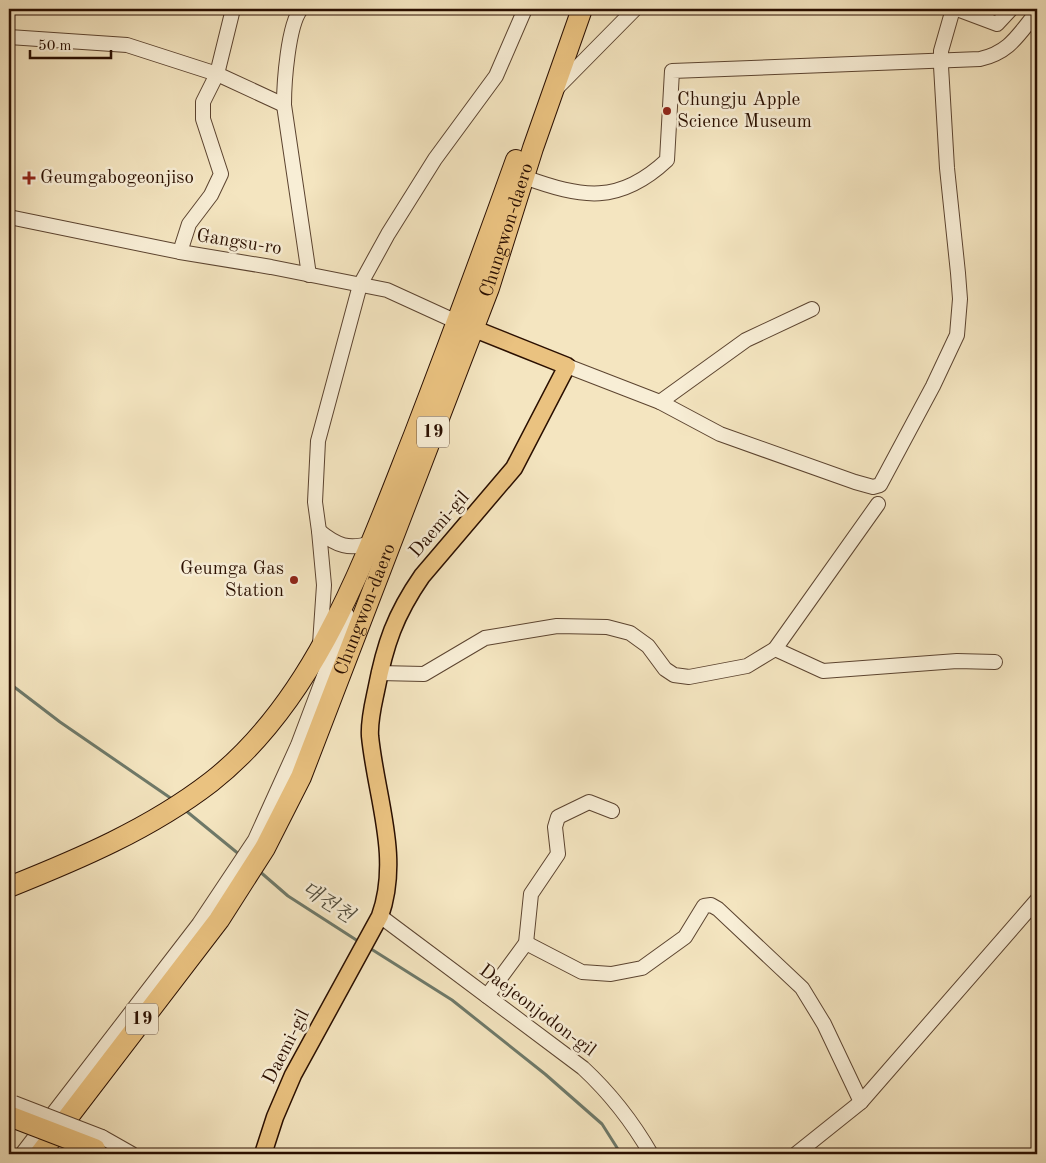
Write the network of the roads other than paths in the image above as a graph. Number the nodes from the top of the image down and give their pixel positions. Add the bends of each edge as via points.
1 (233, 9) edge
2 (300, 9) edge
3 (568, 9) edge
4 (582, 9) edge
5 (635, 9) edge
6 (953, 9) edge
7 (957, 9) edge
8 (1011, 9) edge
9 (528, 10) edge
10 (1037, 12) edge
11 (9, 37) edge
12 (941, 59) junction
13 (217, 74) junction
14 (553, 92) junction
15 (284, 105) junction
16 (524, 177) junction
17 (9, 217) edge
18 (180, 252) junction
19 (309, 274) junction
20 (360, 284) junction
21 (812, 309) dead end
22 (465, 325) junction
23 (568, 366) junction
24 (660, 402) junction
25 (878, 504) dead end
26 (319, 531) junction
27 (372, 543) junction
28 (320, 648) junction
29 (775, 649) junction
30 (995, 662) dead end
31 (379, 673) junction
32 (612, 811) dead end
33 (260, 844) junction
34 (9, 887) edge
35 (1037, 900) edge
36 (378, 921) junction
37 (526, 943) junction
38 (487, 996) junction
39 (861, 1102) junction
40 (10, 1106) edge
41 (100, 1147) edge
42 (35, 1154) edge
43 (132, 1154) edge
44 (263, 1154) edge
45 (651, 1154) edge
46 (796, 1154) edge

1 - 13 street
2 - 15 street via 296,14 284,81
3 - 22 highway, Chungwon-daero / 19
4 - 14 highway, Chungwon-daero / 19
5 - 14 street
6 - 12 street
7 - 8 street via 997,24
9 - 20 street via 496,76 435,159
10 - 12 street via 998,55 980,59
11 - 13 street via 127,45
12 - 16 street via 672,71 667,160 653,173 633,186 587,194
12 - 24 street via 947,168 958,273 958,324 950,352 884,481 873,487 805,465 720,434
13 - 15 street
13 - 18 street via 203,102 203,120 221,174 211,195 190,224
14 - 16 highway, Chungwon-daero / 19
15 - 19 street
16 - 22 highway, Chungwon-daero / 19 via 489,288
17 - 18 street, Gangsu-ro
18 - 19 street, Gangsu-ro
19 - 20 street, Gangsu-ro
20 - 22 street, Gangsu-ro via 387,290
20 - 26 street via 318,441 315,502
21 - 24 street via 746,340
22 - 23 main road
22 - 27 highway, Chungwon-daero / 19
22 - 33 highway, Chungwon-daero / 19 via 321,730 301,777
23 - 24 street
23 - 31 main road, Daemi-gil via 514,468 410,594 386,642
25 - 29 street
26 - 27 street via 332,542 356,548
26 - 28 street via 324,585
27 - 28 highway, Chungwon-daero
27 - 33 street
28 - 34 highway, Chungwon-daero via 268,726 212,781 144,826
29 - 30 street via 823,671
29 - 31 street via 747,666 689,677 665,668 648,646 630,633 607,627 557,626 485,638 424,674
31 - 36 main road, Daemi-gil via 370,734 390,866 388,896
32 - 37 street via 589,802 558,817 555,827 558,854 531,894
33 - 42 highway, Chungwon-daero / 19 via 200,947
35 - 39 street
36 - 38 street, Daejeonjodon-gil
36 - 44 main road, Daemi-gil via 293,1075
37 - 38 street
37 - 39 street via 582,972 610,974 642,968 685,938 704,906 711,905 802,988 824,1024
38 - 45 street, Daejeonjodon-gil via 606,1089
39 - 46 street
40 - 41 highway, bridge
41 - 43 street

